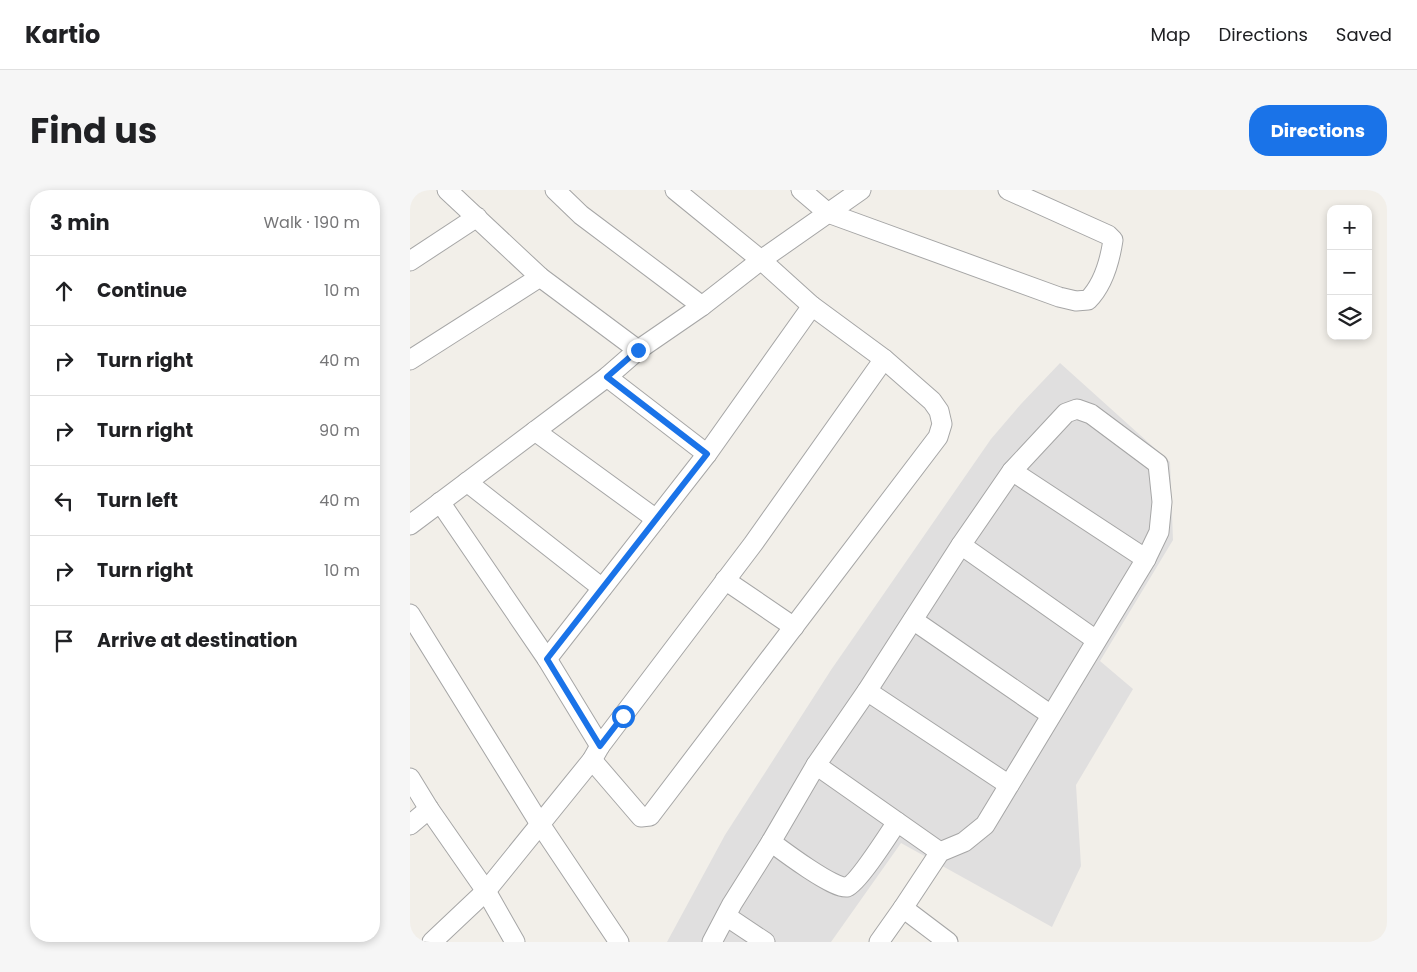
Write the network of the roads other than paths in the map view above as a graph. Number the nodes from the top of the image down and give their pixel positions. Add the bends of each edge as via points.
1 (447, 190) edge
2 (555, 190) edge
3 (674, 190) edge
4 (801, 190) edge
5 (861, 190) edge
6 (1008, 190) edge
7 (828, 213) junction
8 (477, 217) junction
9 (761, 260) junction
10 (410, 261) edge
11 (540, 277) junction
12 (702, 306) junction
13 (812, 306) junction
14 (638, 350) junction
15 (884, 359) junction
16 (410, 360) edge
17 (607, 377) junction
18 (535, 431) junction
19 (707, 454) junction
20 (1012, 470) junction
21 (467, 482) junction
22 (440, 502) junction
23 (656, 519) junction
24 (410, 525) edge
25 (961, 545) junction
26 (1146, 559) junction
27 (725, 580) junction
28 (602, 588) junction
29 (410, 614) edge
30 (913, 620) junction
31 (794, 627) junction
32 (1096, 640) junction
33 (547, 659) junction
34 (867, 691) junction
35 (1051, 715) junction
36 (596, 753) junction
37 (816, 765) junction
38 (410, 778) edge
39 (1009, 785) junction
40 (429, 809) junction
41 (897, 822) junction
42 (540, 824) junction
43 (410, 825) edge
44 (771, 842) junction
45 (940, 852) junction
46 (486, 891) junction
47 (903, 908) junction
48 (726, 916) junction
49 (432, 942) edge
50 (515, 942) edge
51 (619, 942) edge
52 (712, 942) edge
53 (765, 942) edge
54 (879, 942) edge
55 (948, 942) edge

1 - 8 street
2 - 12 street via 581,215
3 - 9 street
4 - 7 street
5 - 7 street
6 - 7 street via 1113,240 1106,267 1088,300 1059,297
7 - 9 street
8 - 10 street
8 - 11 street
9 - 12 street
9 - 13 street
11 - 14 street
11 - 16 street
12 - 14 street
13 - 15 street
13 - 19 street
14 - 17 street
15 - 27 street
15 - 31 street via 940,411 942,424 938,437
17 - 18 street
17 - 19 street
18 - 21 street
18 - 23 street
19 - 23 street
20 - 25 street
20 - 26 street
20 - 26 street via 1066,412 1077,409 1091,414 1158,464 1162,502 1159,532
21 - 22 street
21 - 28 street
22 - 24 street
22 - 33 street
23 - 28 street
25 - 30 street
25 - 32 street
26 - 32 street
27 - 31 street
27 - 36 street
28 - 33 street
29 - 42 street
30 - 34 street
30 - 35 street
31 - 36 street via 650,816 641,817
32 - 35 street
33 - 36 street
34 - 37 street
34 - 39 street
35 - 39 street
36 - 42 street
37 - 41 street
37 - 44 street
38 - 40 street
39 - 45 street via 985,825 964,842
40 - 43 street
40 - 46 street
41 - 44 street via 863,870 846,887 828,881
41 - 45 street
42 - 46 street
42 - 51 street
44 - 48 street
45 - 47 street
46 - 49 street
46 - 50 street
47 - 54 street
47 - 55 street
48 - 52 street
48 - 53 street

